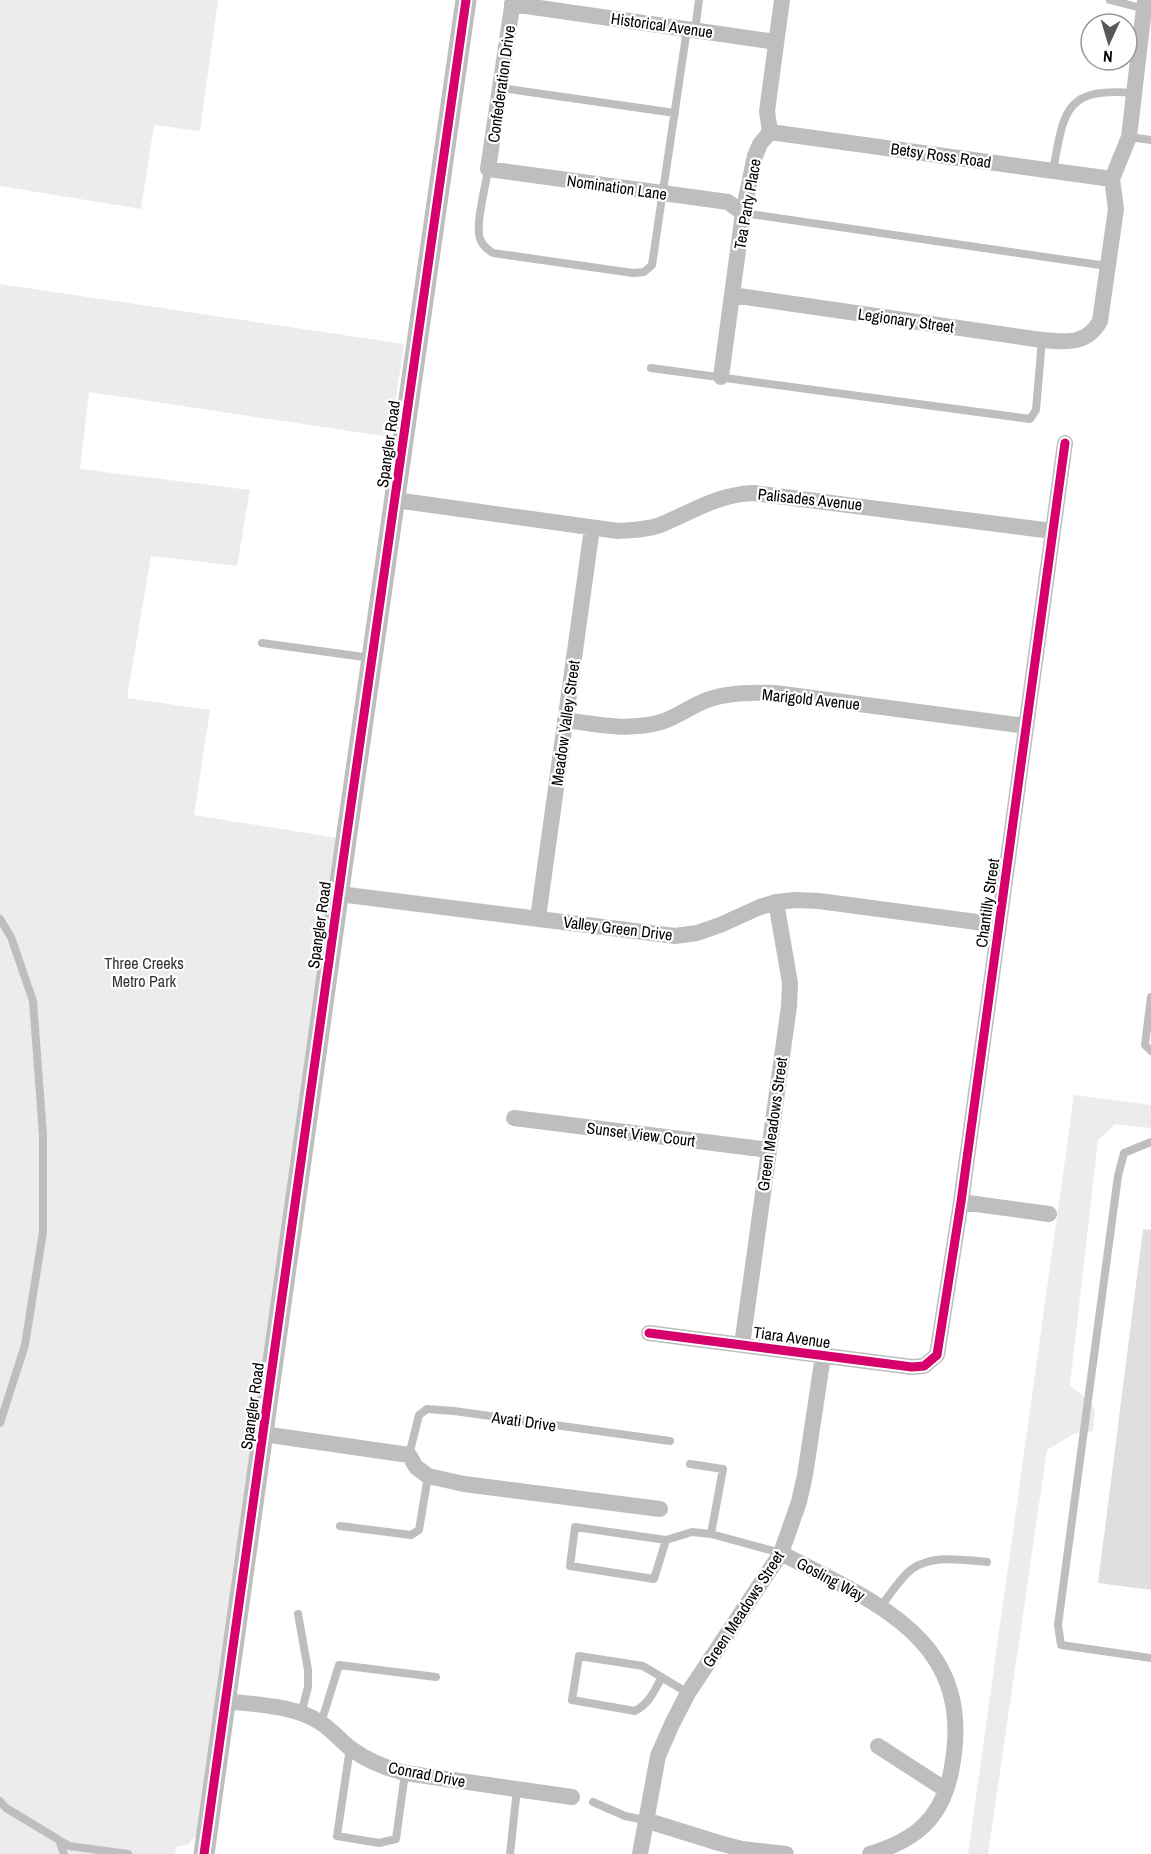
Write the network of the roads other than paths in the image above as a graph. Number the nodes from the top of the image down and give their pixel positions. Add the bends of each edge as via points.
1 (466, 0) edge
2 (699, 0) edge
3 (782, 0) edge
4 (1110, 0) edge
5 (512, 2) edge
6 (1145, 5) edge
7 (691, 29) junction
8 (776, 42) junction
9 (1146, 51) edge
10 (501, 88) junction
11 (1134, 93) junction
12 (675, 113) junction
13 (770, 132) junction
14 (1129, 137) junction
15 (1151, 140) edge
16 (489, 169) junction
17 (1053, 171) junction
18 (1112, 179) junction
19 (663, 194) junction
20 (744, 213) junction
21 (1107, 266) junction
22 (732, 295) junction
23 (1042, 340) junction
24 (651, 368) dead end
25 (721, 377) junction
26 (1065, 443) dead end
27 (395, 500) junction
28 (592, 528) junction
29 (1052, 531) junction
30 (262, 643) dead end
31 (372, 658) junction
32 (565, 720) junction
33 (1026, 726) junction
34 (339, 894) junction
35 (776, 902) junction
36 (538, 918) junction
37 (0, 919) edge
38 (999, 925) junction
39 (1151, 997) edge
40 (1151, 1051) edge
41 (514, 1118) dead end
42 (1151, 1142) edge
43 (769, 1150) junction
44 (961, 1202) junction
45 (1049, 1214) dead end
46 (649, 1333) dead end
47 (742, 1345) junction
48 (823, 1356) junction
49 (929, 1363) joint
50 (0, 1423) edge
51 (263, 1434) junction
52 (670, 1442) dead end
53 (409, 1455) junction
54 (690, 1464) dead end
55 (428, 1476) junction
56 (660, 1509) dead end
57 (340, 1527) dead end
58 (711, 1534) junction
59 (666, 1540) junction
60 (781, 1553) junction
61 (987, 1562) dead end
62 (880, 1606) junction
63 (298, 1614) dead end
64 (1151, 1658) edge
65 (436, 1677) dead end
66 (662, 1677) junction
67 (688, 1693) junction
68 (226, 1701) junction
69 (301, 1714) junction
70 (321, 1723) junction
71 (878, 1746) dead end
72 (350, 1748) junction
73 (405, 1773) junction
74 (518, 1788) junction
75 (946, 1790) junction
76 (572, 1797) dead end
77 (0, 1801) edge
78 (593, 1802) dead end
79 (645, 1820) junction
80 (59, 1840) junction
81 (64, 1854) edge
82 (128, 1854) edge
83 (204, 1854) edge
84 (510, 1854) edge
85 (640, 1854) edge
86 (782, 1854) edge
87 (870, 1854) edge

1 - 27 street, Spangler Road
2 - 7 lane
3 - 8 street
4 - 6 lane
5 - 7 street, Historical Avenue
5 - 10 street, Confederation Drive
6 - 9 street
7 - 8 street, Historical Avenue
7 - 12 lane
8 - 13 street via 767,111
9 - 11 street
10 - 12 lane
10 - 16 street, Confederation Drive
11 - 14 street
11 - 17 lane via 1085,96 1069,108 1061,125
12 - 19 lane
13 - 17 street, Betsy Ross Road
13 - 20 street, Tea Party Place via 755,156
14 - 15 lane
14 - 18 street
16 - 19 street, Nomination Lane
16 - 19 lane via 479,237 493,253 644,272 652,265
17 - 18 street, Betsy Ross Road
18 - 21 street via 1116,209
19 - 20 street, Nomination Lane via 728,202
20 - 21 lane
20 - 22 street, Tea Party Place
21 - 23 street, Legionary Street via 1096,329 1080,340
22 - 23 street, Legionary Street
22 - 25 street, Tea Party Place
23 - 25 lane via 1036,410 1030,419
24 - 25 lane
26 - 29 street, Chantilly Street
27 - 28 street, Palisades Avenue
27 - 31 street, Spangler Road
28 - 29 street, Palisades Avenue via 640,530 719,498 753,493
28 - 32 street, Meadow Valley Street
29 - 33 street, Chantilly Street
30 - 31 lane
31 - 34 street, Spangler Road
32 - 33 street, Marigold Avenue via 636,727 664,721 708,700 751,692
32 - 36 street, Meadow Valley Street
33 - 38 street, Chantilly Street
34 - 36 street, Valley Green Drive
34 - 51 street, Spangler Road
35 - 36 street, Valley Green Drive via 697,933 675,936
35 - 38 street, Valley Green Drive via 819,901
35 - 43 street, Green Meadows Street via 790,983
37 - 50 lane via 11,937 33,1001 43,1136 43,1232 25,1345
38 - 44 street, Chantilly Street
39 - 40 lane via 1145,1046
41 - 43 street, Sunset View Court
42 - 64 lane via 1124,1153 1118,1176 1058,1626 1061,1645
43 - 47 street, Green Meadows Street
44 - 45 street
44 - 49 street, Chantilly Street via 940,1343 937,1355
46 - 47 street, Tiara Avenue
47 - 48 street, Tiara Avenue
48 - 49 street, Tiara Avenue via 918,1368
48 - 60 street, Green Meadows Street via 806,1475
51 - 53 street
51 - 68 street, Spangler Road
52 - 53 lane, Avati Drive via 427,1409 419,1415
53 - 55 street
54 - 58 lane via 723,1469
55 - 56 street
55 - 57 lane via 419,1530 411,1535
58 - 59 lane via 692,1532
58 - 60 lane
59 - 59 lane via 575,1527 570,1566 654,1579
60 - 62 street, Gosling Way
60 - 67 street, Green Meadows Street
61 - 62 lane, Gosling Way via 948,1559 912,1569
62 - 75 street, Gosling Way via 933,1653 948,1683 955,1733
63 - 69 lane via 308,1670
65 - 70 lane via 339,1665
66 - 66 lane via 644,1666 579,1656 572,1700 635,1711 651,1698
66 - 67 lane
67 - 79 street, Green Meadows Street via 658,1756
68 - 69 street, Conrad Drive
68 - 83 street, Spangler Road
69 - 70 street, Conrad Drive
70 - 72 street, Conrad Drive
71 - 75 street
72 - 73 street, Conrad Drive via 368,1760
72 - 73 lane via 337,1836 379,1843 396,1839
73 - 74 street, Conrad Drive
74 - 76 street, Conrad Drive
74 - 84 lane
75 - 87 street, Gosling Way via 930,1821 918,1832
77 - 80 lane
78 - 79 lane
79 - 85 street, Green Meadows Street
79 - 86 street via 742,1849
80 - 81 lane
80 - 82 lane via 69,1846

